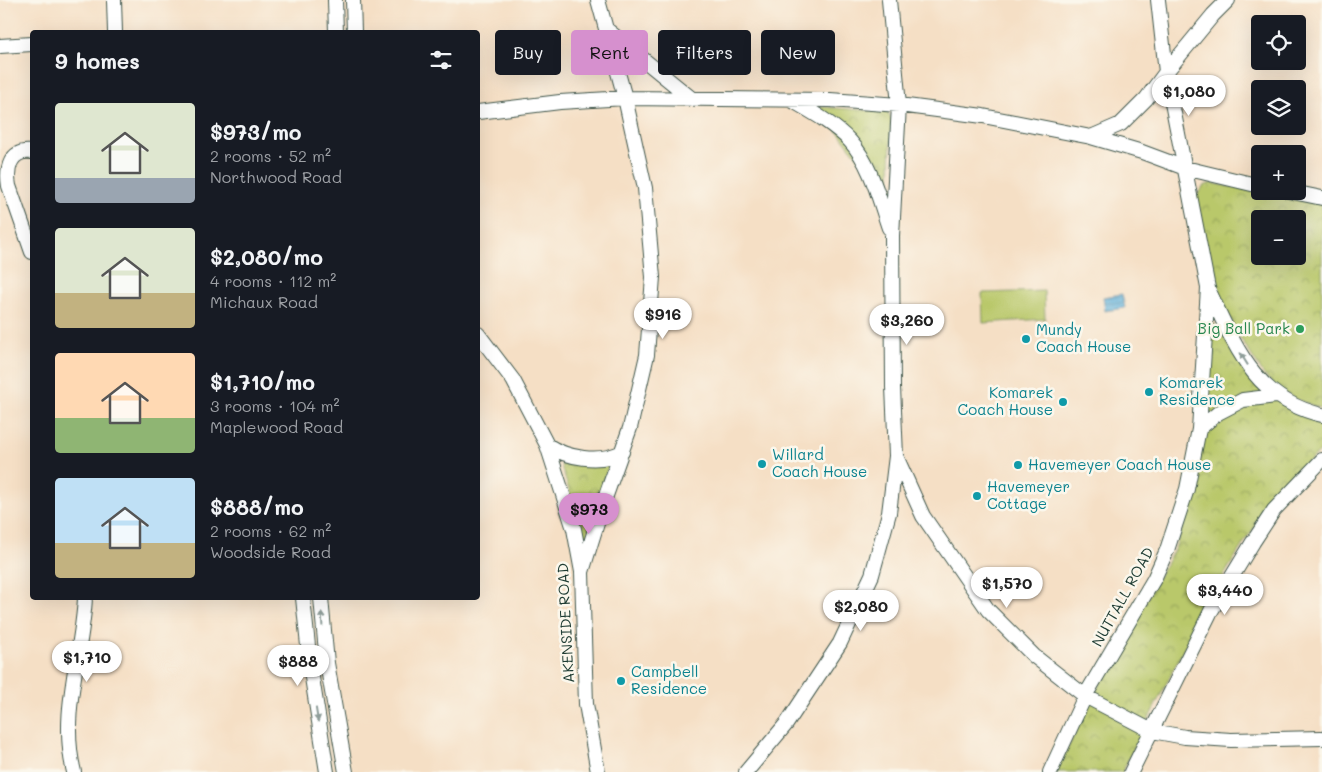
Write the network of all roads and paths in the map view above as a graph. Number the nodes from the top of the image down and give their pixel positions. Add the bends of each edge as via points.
1 (114, 0) edge
2 (335, 0) edge
3 (353, 0) edge
4 (598, 0) edge
5 (889, 0) edge
6 (1158, 0) edge
7 (1228, 0) edge
8 (606, 29) junction
9 (115, 30) edge
10 (336, 30) edge
11 (354, 30) edge
12 (30, 44) edge
13 (0, 46) edge
14 (1166, 72) junction
15 (625, 98) junction
16 (692, 99) junction
17 (791, 100) junction
18 (899, 105) junction
19 (480, 112) edge
20 (1091, 136) junction
21 (30, 152) edge
22 (1185, 168) junction
23 (1251, 184) edge
24 (1306, 195) edge
25 (1322, 198) edge
26 (892, 236) junction
27 (30, 246) edge
28 (1208, 288) junction
29 (480, 337) edge
30 (1276, 396) junction
31 (1322, 414) edge
32 (1199, 429) junction
33 (547, 445) junction
34 (622, 452) junction
35 (896, 456) junction
36 (1322, 460) edge
37 (582, 572) junction
38 (85, 600) edge
39 (303, 600) edge
40 (321, 600) edge
41 (1084, 696) junction
42 (1152, 730) junction
43 (1322, 738) edge
44 (74, 772) edge
45 (327, 772) edge
46 (342, 772) edge
47 (598, 772) edge
48 (746, 772) edge
49 (1050, 772) edge
50 (1131, 772) edge

1 - 9 street
2 - 10 street
3 - 11 street
4 - 8 street
5 - 18 street
6 - 14 street
7 - 14 street
8 - 15 street
8 - 16 street
12 - 13 street
14 - 20 street via 1146,99 1121,124
14 - 22 street, NUTTALL ROAD
15 - 16 street
15 - 19 street
15 - 34 street via 645,188 653,277 647,355
16 - 17 street
17 - 18 street
17 - 26 street via 829,124 856,150 868,168
18 - 20 street via 983,116
18 - 26 street
20 - 22 street
21 - 27 street via 12,159 7,175
22 - 23 street
22 - 28 street, NUTTALL ROAD
24 - 25 street
26 - 35 street
30 -> 28 street, NUTTALL ROAD via 1249,368
28 - 32 street, NUTTALL ROAD
29 - 33 street, AKENSIDE ROAD via 513,380
30 - 31 street, NUTTALL ROAD via 1308,412
30 - 32 street via 1243,400 1218,413
32 - 41 street, NUTTALL ROAD via 1188,489 1167,550 1154,579
33 - 34 street via 562,453 581,457 605,457
33 - 37 street, AKENSIDE ROAD via 574,529
34 - 37 street
35 - 41 street via 923,516 988,610 1034,656
35 - 48 street via 889,513 872,575 840,643 787,724
36 - 42 street via 1274,510 1253,542 1211,611
37 - 47 street, AKENSIDE ROAD via 586,704
38 - 44 street via 84,624 71,690 69,741
39 -> 45 street
46 -> 40 street
41 - 42 street
41 - 49 street, NUTTALL ROAD
42 - 43 street via 1185,737 1231,740
42 - 50 street

